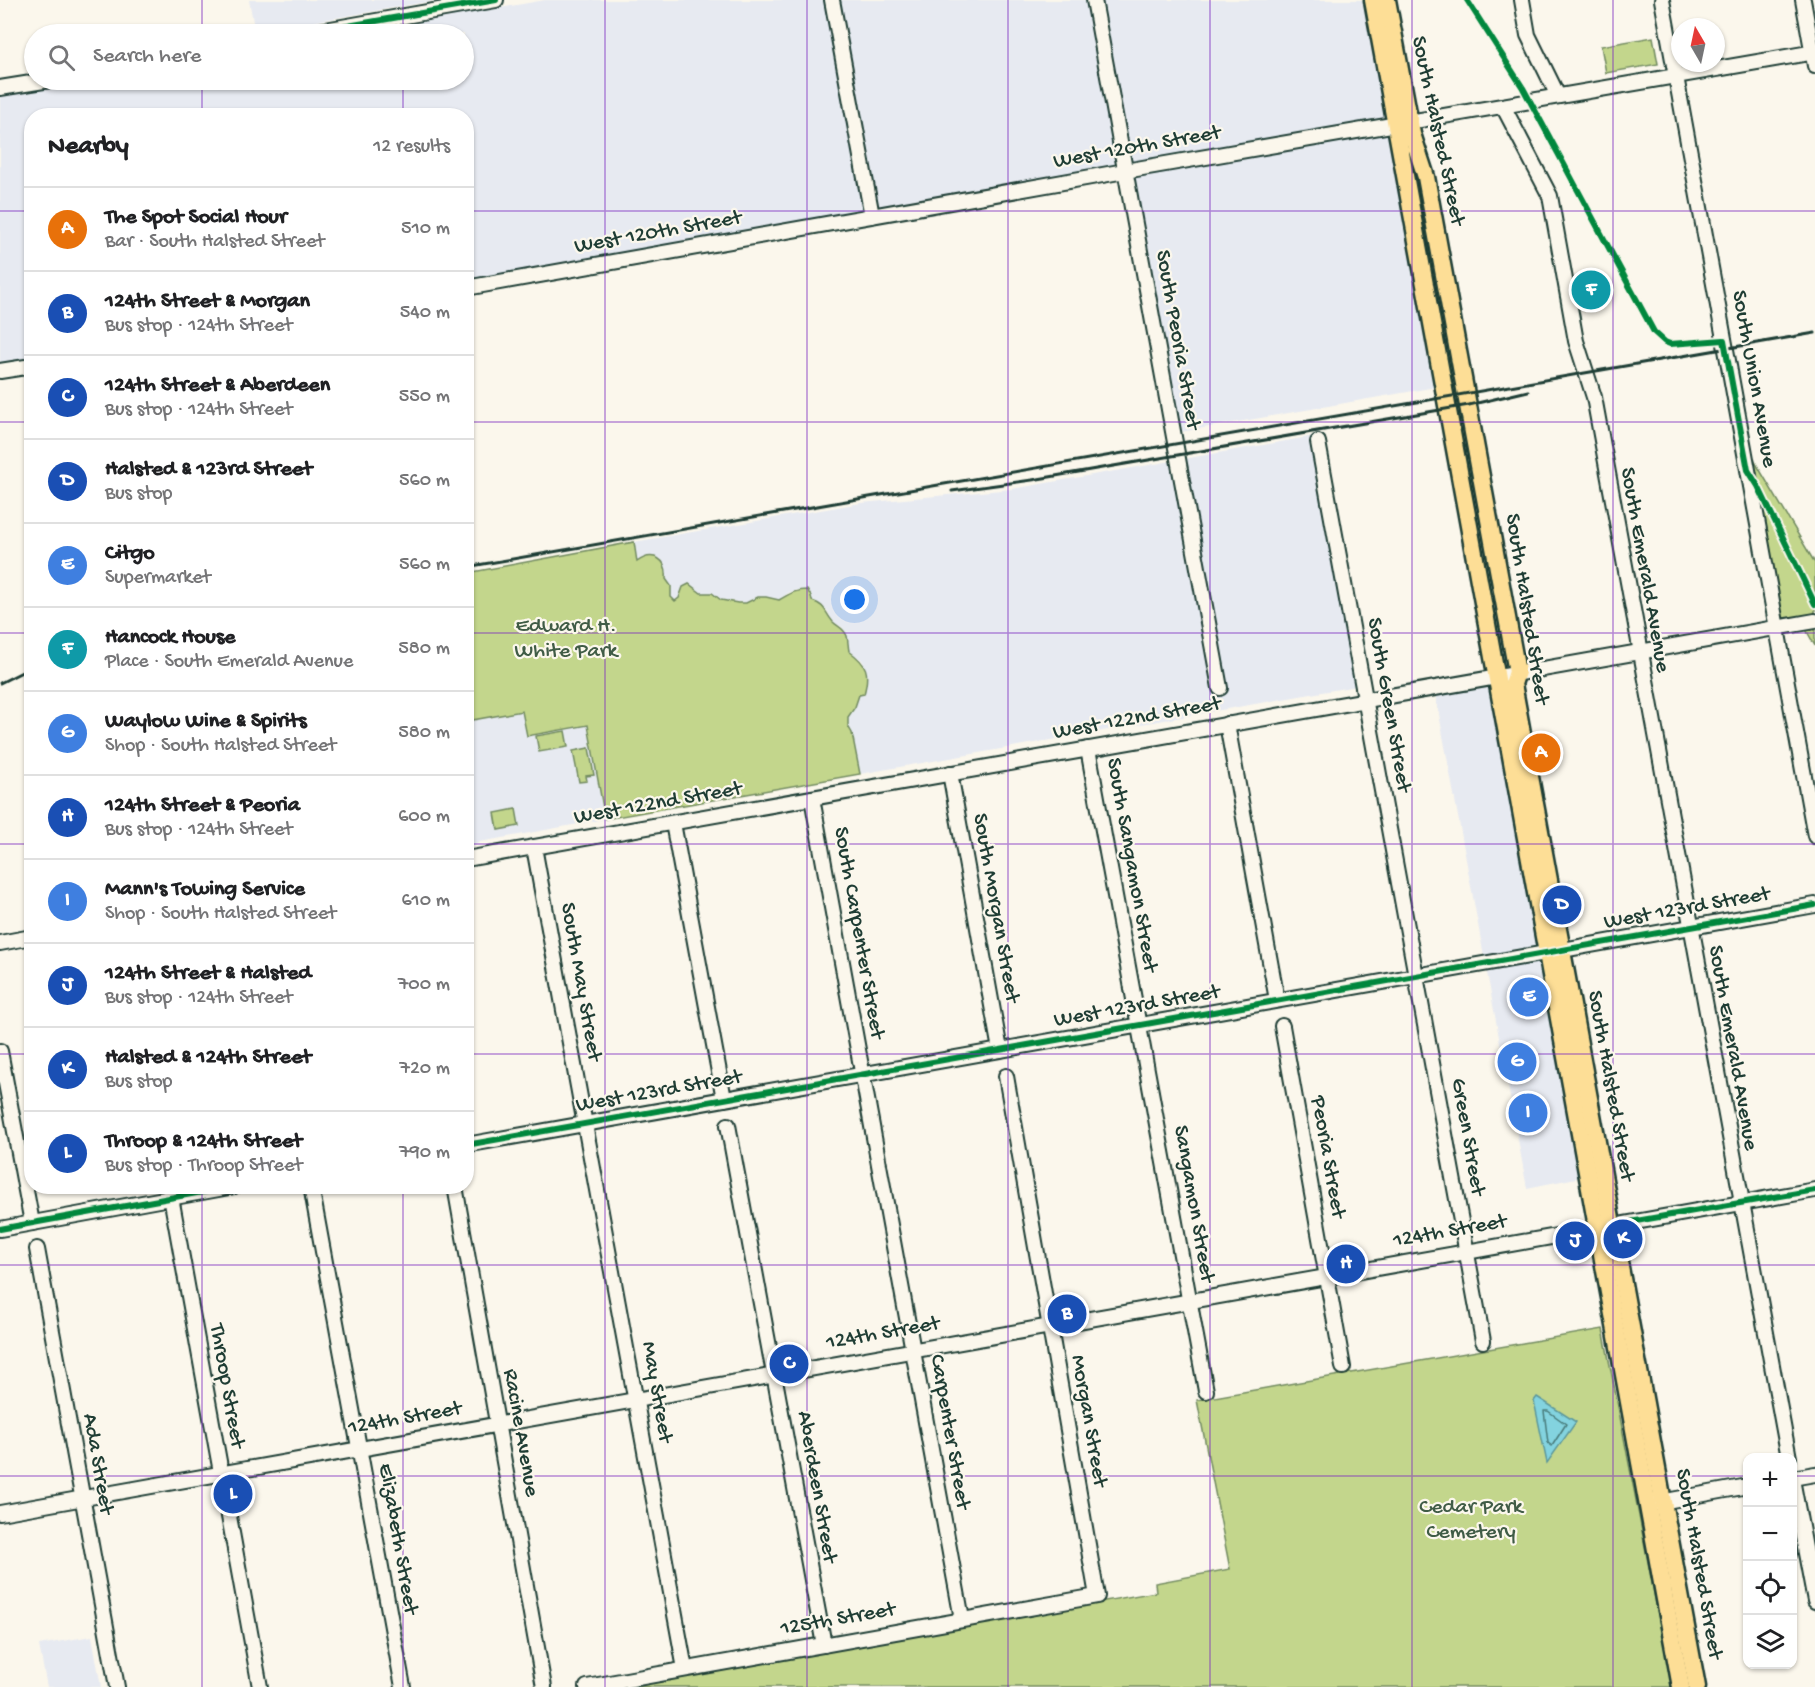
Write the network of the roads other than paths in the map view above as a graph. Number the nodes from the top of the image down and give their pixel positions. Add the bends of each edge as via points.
1 (496, 0) edge
2 (832, 0) edge
3 (1094, 0) edge
4 (1373, 0) edge
5 (1388, 0) edge
6 (1522, 0) edge
7 (1662, 0) edge
8 (1803, 0) edge
9 (359, 24) edge
10 (1814, 57) edge
11 (1676, 76) junction
12 (24, 84) edge
13 (0, 88) edge
14 (1558, 96) junction
15 (1503, 106) junction
16 (1403, 123) junction
17 (1125, 171) junction
18 (872, 216) junction
19 (474, 287) edge
20 (24, 367) edge
21 (0, 371) edge
22 (1318, 442) dead end
23 (1815, 621) edge
24 (1778, 627) junction
25 (1640, 651) junction
26 (1517, 672) junction
27 (1497, 676) junction
28 (1220, 688) dead end
29 (1366, 699) junction
30 (1227, 724) junction
31 (1088, 749) junction
32 (950, 773) junction
33 (812, 798) junction
34 (673, 823) junction
35 (1815, 836) edge
36 (534, 847) junction
37 (474, 858) edge
38 (1815, 905) edge
39 (1691, 927) junction
40 (24, 938) edge
41 (0, 943) edge
42 (1554, 950) junction
43 (1416, 975) junction
44 (1277, 1000) junction
45 (1139, 1025) junction
46 (1282, 1026) dead end
47 (1000, 1050) junction
48 (0, 1051) edge
49 (862, 1075) junction
50 (1005, 1076) dead end
51 (724, 1099) junction
52 (585, 1124) junction
53 (729, 1125) dead end
54 (474, 1144) edge
55 (24, 1180) edge
56 (1815, 1190) edge
57 (27, 1194) edge
58 (161, 1194) edge
59 (170, 1194) edge
60 (312, 1194) edge
61 (455, 1194) edge
62 (1742, 1203) junction
63 (32, 1223) junction
64 (1605, 1226) junction
65 (0, 1228) edge
66 (37, 1249) dead end
67 (1466, 1251) junction
68 (1327, 1276) junction
69 (1190, 1300) junction
70 (1051, 1325) junction
71 (1483, 1341) dead end
72 (913, 1350) junction
73 (1343, 1367) dead end
74 (774, 1374) junction
75 (1206, 1391) dead end
76 (636, 1399) junction
77 (497, 1424) junction
78 (359, 1449) junction
79 (1788, 1453) edge
80 (221, 1474) junction
81 (1815, 1474) edge
82 (1797, 1477) edge
83 (1743, 1487) edge
84 (82, 1498) junction
85 (1655, 1502) junction
86 (1797, 1505) edge
87 (0, 1513) edge
88 (1097, 1596) joint
89 (1815, 1601) edge
90 (962, 1619) junction
91 (824, 1645) junction
92 (685, 1669) junction
93 (117, 1687) edge
94 (260, 1687) edge
95 (403, 1687) edge
96 (544, 1687) edge
97 (587, 1687) edge
98 (1681, 1687) edge
99 (1697, 1687) edge

1 - 9 street
2 - 18 street
3 - 17 street, South Peoria Street
4 - 16 main road, South Halsted Street
5 - 16 main road, South Halsted Street
6 - 14 street via 1528,35
7 - 11 street, South Union Avenue
8 - 10 street
10 - 11 street, West 120th Street
11 - 14 street, West 120th Street
11 - 24 street, South Union Avenue
12 - 13 street
14 - 15 street, West 120th Street
15 - 16 street, West 120th Street
15 - 25 street, South Emerald Avenue via 1550,196 1576,341 1594,398
16 - 17 street, West 120th Street
16 - 26 main road, South Halsted Street via 1426,177
16 - 27 main road, South Halsted Street
17 - 18 street, West 120th Street
17 - 28 street, South Peoria Street
18 - 19 street, West 120th Street
20 - 21 street
22 - 29 street, South Green Street
23 - 24 street, West 122nd Street
24 - 25 street, West 122nd Street
24 - 35 street, South Union Avenue
25 - 26 street, West 122nd Street
25 - 39 street, South Emerald Avenue
26 - 27 street, West 122nd Street
26 - 42 main road, South Halsted Street via 1514,684
27 - 29 street, West 122nd Street
27 - 42 main road, South Halsted Street
29 - 30 street, West 122nd Street
29 - 43 street, South Green Street
30 - 31 street, West 122nd Street
30 - 44 street
31 - 32 street, West 122nd Street
31 - 45 street, South Sangamon Street
32 - 33 street, West 122nd Street
32 - 47 street, South Morgan Street
33 - 34 street, West 122nd Street
33 - 49 street, South Carpenter Street
34 - 36 street, West 122nd Street
34 - 51 street
36 - 37 street, West 122nd Street
36 - 52 street, South May Street
38 - 39 street, West 123rd Street
39 - 42 street, West 123rd Street
39 - 62 street, South Emerald Avenue
40 - 41 street
42 - 43 street, West 123rd Street
42 - 64 main road, South Halsted Street
43 - 44 street, West 123rd Street
43 - 67 street, Green Street
44 - 45 street, West 123rd Street
45 - 47 street, West 123rd Street
45 - 69 street, Sangamon Street
46 - 68 street, Peoria Street
47 - 49 street, West 123rd Street
48 - 55 street
49 - 51 street, West 123rd Street
49 - 72 street, Carpenter Street
50 - 70 street, Morgan Street
51 - 52 street, West 123rd Street
52 - 54 street, West 123rd Street
52 - 76 street, May Street
53 - 74 street, Aberdeen Street
56 - 62 street, 124th Street
57 - 63 street
58 - 63 street
59 - 80 street, Throop Street
60 - 78 street, Elizabeth Street
61 - 77 street, Racine Avenue
62 - 64 street, 124th Street
62 - 79 street, South Emerald Avenue
63 - 65 street
64 - 67 street, 124th Street
64 - 85 main road, South Halsted Street
66 - 84 street, Ada Street
67 - 68 street, 124th Street
67 - 71 street, Green Street
68 - 69 street, 124th Street
68 - 73 street, Peoria Street
69 - 70 street, 124th Street
69 - 75 street, Sangamon Street
70 - 72 street, 124th Street
70 - 88 street, Morgan Street
72 - 74 street, 124th Street
72 - 90 street, Carpenter Street
74 - 76 street, 124th Street
74 - 91 street, Aberdeen Street
76 - 77 street, 124th Street
76 - 92 street, May Street
77 - 78 street, 124th Street
77 - 96 street, Racine Avenue
78 - 80 street, 124th Street
78 - 95 street, Elizabeth Street
80 - 84 street, 124th Street
80 - 94 street, Throop Street
81 - 82 street
83 - 85 street
84 - 87 street, 124th Street
84 - 93 street, Ada Street
85 - 98 main road, South Halsted Street
85 - 99 main road, South Halsted Street
86 - 89 street
88 - 90 street, 125th Street
90 - 91 street, 125th Street
91 - 92 street, 125th Street
92 - 97 street, 125th Street

